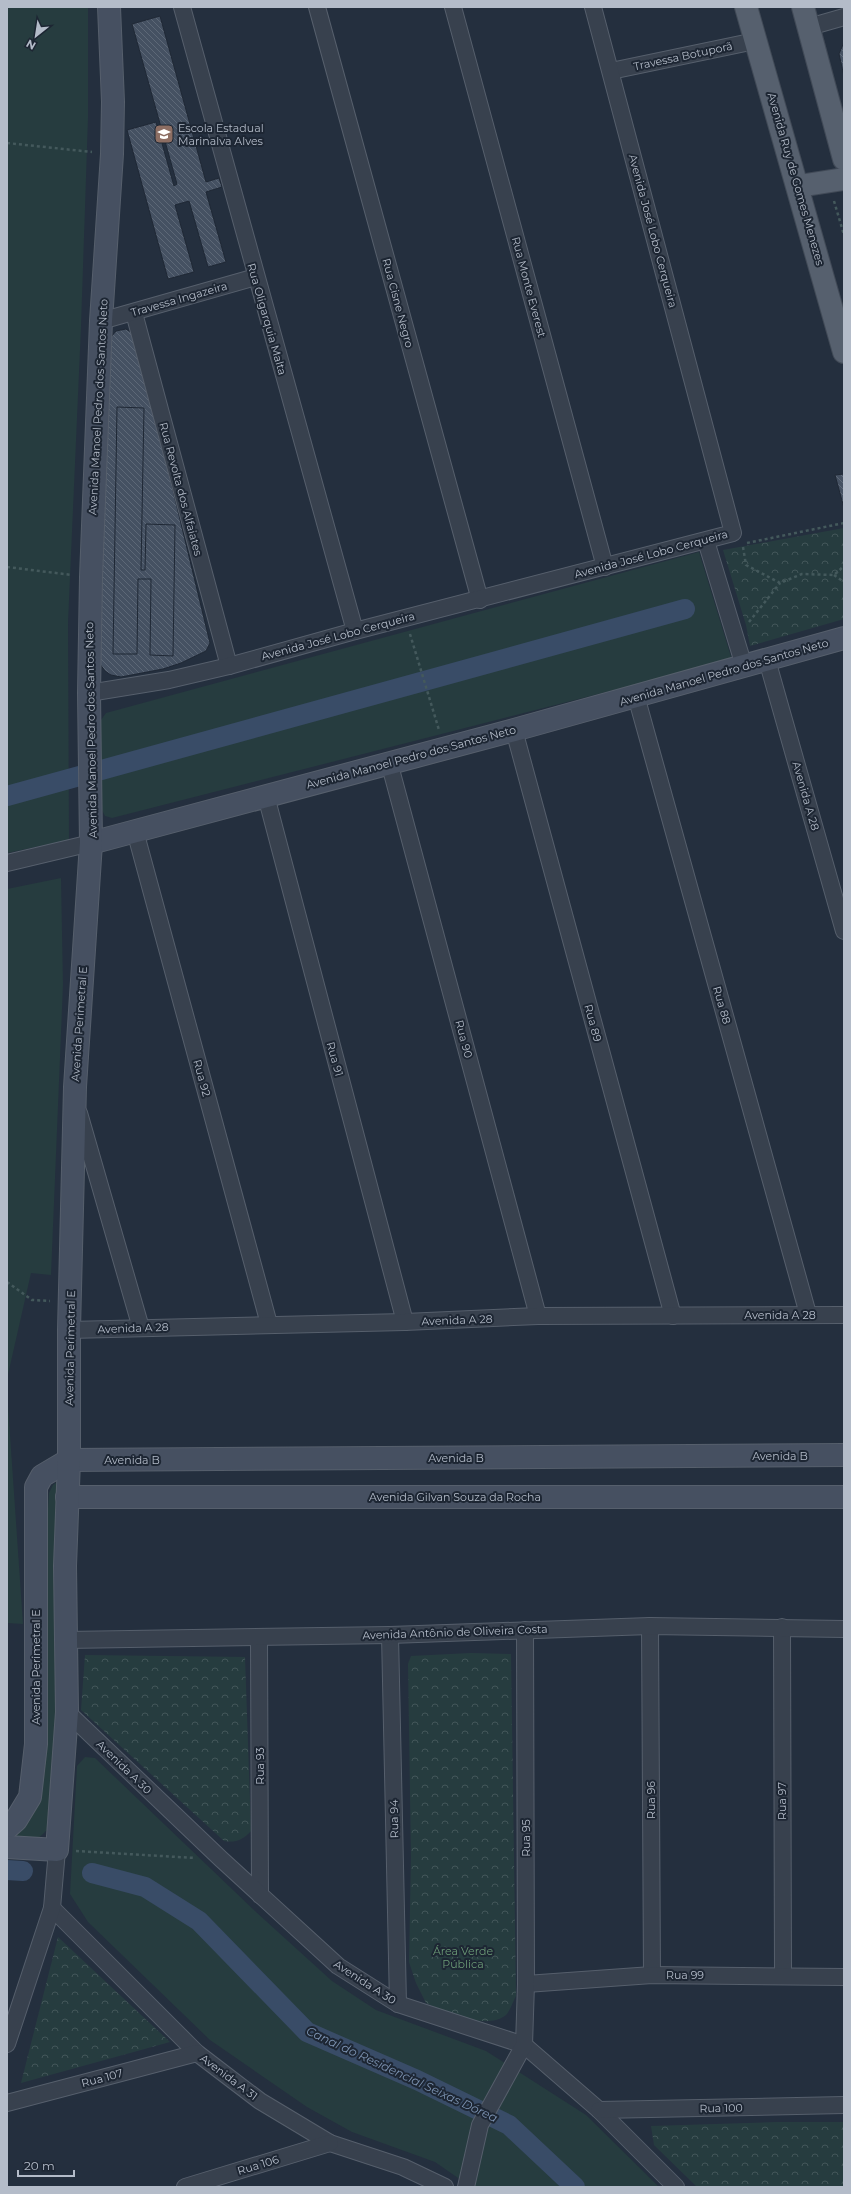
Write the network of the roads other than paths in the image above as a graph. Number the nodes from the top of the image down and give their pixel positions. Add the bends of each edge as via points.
1 (109, 7) edge
2 (182, 7) edge
3 (317, 7) edge
4 (453, 7) edge
5 (593, 7) edge
6 (746, 7) edge
7 (806, 17) edge
8 (844, 17) edge
9 (756, 41) junction
10 (611, 71) junction
11 (844, 158) edge
12 (844, 179) edge
13 (798, 186) junction
14 (256, 277) junction
15 (134, 313) junction
16 (101, 321) junction
17 (844, 352) edge
18 (706, 541) junction
19 (605, 567) junction
20 (480, 600) junction
21 (354, 631) junction
22 (844, 638) edge
23 (768, 660) junction
24 (229, 666) junction
25 (744, 666) junction
26 (89, 693) junction
27 (636, 696) junction
28 (514, 730) junction
29 (390, 762) junction
30 (266, 796) junction
31 (135, 831) junction
32 (91, 843) junction
33 (7, 863) edge
34 (844, 931) edge
35 (74, 1097) junction
36 (808, 1314) junction
37 (844, 1315) edge
38 (538, 1316) junction
39 (672, 1316) junction
40 (405, 1322) junction
41 (269, 1324) junction
42 (141, 1328) junction
43 (69, 1330) junction
44 (844, 1455) edge
45 (69, 1460) junction
46 (67, 1497) junction
47 (844, 1497) edge
48 (650, 1626) junction
49 (782, 1627) junction
50 (844, 1628) edge
51 (526, 1630) junction
52 (390, 1634) junction
53 (259, 1638) junction
54 (66, 1640) junction
55 (67, 1712) junction
56 (7, 1828) edge
57 (7, 1847) edge
58 (57, 1850) junction
59 (260, 1895) junction
60 (52, 1908) junction
61 (652, 1975) junction
62 (782, 1975) junction
63 (844, 1977) edge
64 (526, 1984) junction
65 (398, 2004) junction
66 (7, 2044) edge
67 (524, 2045) junction
68 (197, 2053) junction
69 (7, 2103) edge
70 (844, 2106) edge
71 (599, 2110) junction
72 (330, 2143) junction
73 (185, 2187) edge
74 (445, 2187) edge
75 (466, 2187) edge
76 (676, 2187) edge

1 - 16 street, Avenida Manoel Pedro dos Santos Neto via 113,102 112,154
2 - 14 street, Rua Oligarquia Malta
3 - 20 street, Rua Cisne Negro
4 - 19 street, Rua Monte Everest
5 - 10 street, Avenida José Lobo Cerqueira
6 - 9 main road, Avenida Ruy de Gomes Menezes
7 - 8 street
7 - 11 main road
9 - 10 street, Travessa Botuporã
9 - 13 main road, Avenida Ruy de Gomes Menezes
10 - 18 street, Avenida José Lobo Cerqueira via 732,533
12 - 13 main road
13 - 17 main road, Avenida Ruy de Gomes Menezes
14 - 15 street, Travessa Ingazeira
14 - 21 street, Rua Oligarquia Malta
15 - 16 street, Travessa Ingazeira
15 - 24 street, Rua Revolta dos Alfaiates
16 - 26 street, Avenida Manoel Pedro dos Santos Neto via 90,577
18 - 19 street, Avenida José Lobo Cerqueira
18 - 25 street
19 - 20 street, Avenida José Lobo Cerqueira
20 - 21 street, Avenida José Lobo Cerqueira
21 - 24 street, Avenida José Lobo Cerqueira
22 - 23 street, Avenida Manoel Pedro dos Santos Neto
23 - 25 street, Avenida Manoel Pedro dos Santos Neto
23 - 34 street, Avenida A 28
24 - 26 street, Avenida José Lobo Cerqueira via 169,680
25 - 27 street, Avenida Manoel Pedro dos Santos Neto
26 - 32 street, Avenida Manoel Pedro dos Santos Neto
27 - 28 street, Avenida Manoel Pedro dos Santos Neto
27 - 36 street, Rua 88
28 - 29 street, Avenida Manoel Pedro dos Santos Neto
28 - 39 street, Rua 89
29 - 30 street, Avenida Manoel Pedro dos Santos Neto
29 - 38 street, Rua 90
30 - 31 street, Avenida Manoel Pedro dos Santos Neto
30 - 40 street, Rua 91
31 - 32 street, Avenida Manoel Pedro dos Santos Neto
31 - 41 street, Rua 92
32 - 33 street
32 - 35 street, Avenida Perimetral E
35 - 42 street
35 - 43 street, Avenida Perimetral E
36 - 37 street, Avenida A 28
36 - 39 street, Avenida A 28
38 - 39 street, Avenida A 28
38 - 40 street, Avenida A 28
40 - 41 street, Avenida A 28
41 - 42 street, Avenida A 28
42 - 43 street, Avenida A 28
43 - 45 street, Avenida Perimetral E
44 - 45 street, Avenida B
45 - 46 street
45 - 56 street, Avenida Perimetral E via 42,1476 36,1486 36,1744 30,1797 16,1820
46 - 47 street, Avenida Gilvan Souza da Rocha
46 - 54 street
48 - 49 street, Avenida Antônio de Oliveira Costa
48 - 51 street, Avenida Antônio de Oliveira Costa
48 - 61 street, Rua 96
49 - 50 street, Avenida Antônio de Oliveira Costa
49 - 62 street, Rua 97
51 - 52 street, Avenida Antônio de Oliveira Costa
51 - 64 street, Rua 95
52 - 53 street, Avenida Antônio de Oliveira Costa
52 - 65 street, Rua 94
53 - 54 street, Avenida Antônio de Oliveira Costa
53 - 59 street, Rua 93
54 - 55 street
55 - 58 street
55 - 59 street, Avenida A 30
57 - 58 street
58 - 60 street
59 - 65 street, Avenida A 30 via 338,1966
60 - 66 street
60 - 68 street, Avenida A 31
61 - 62 street, Rua 99
61 - 64 street, Rua 99
62 - 63 street, Rua 99
64 - 67 street, Rua 95
65 - 67 street, Avenida A 30
67 - 71 street, Avenida A 30
67 - 75 street via 480,2125
68 - 69 street, Rua 107
68 - 72 street, Avenida A 31 via 260,2101
70 - 71 street, Rua 100
71 - 76 street, Avenida A 30
72 - 73 street, Rua 106
72 - 74 street, Avenida A 31 via 403,2167

